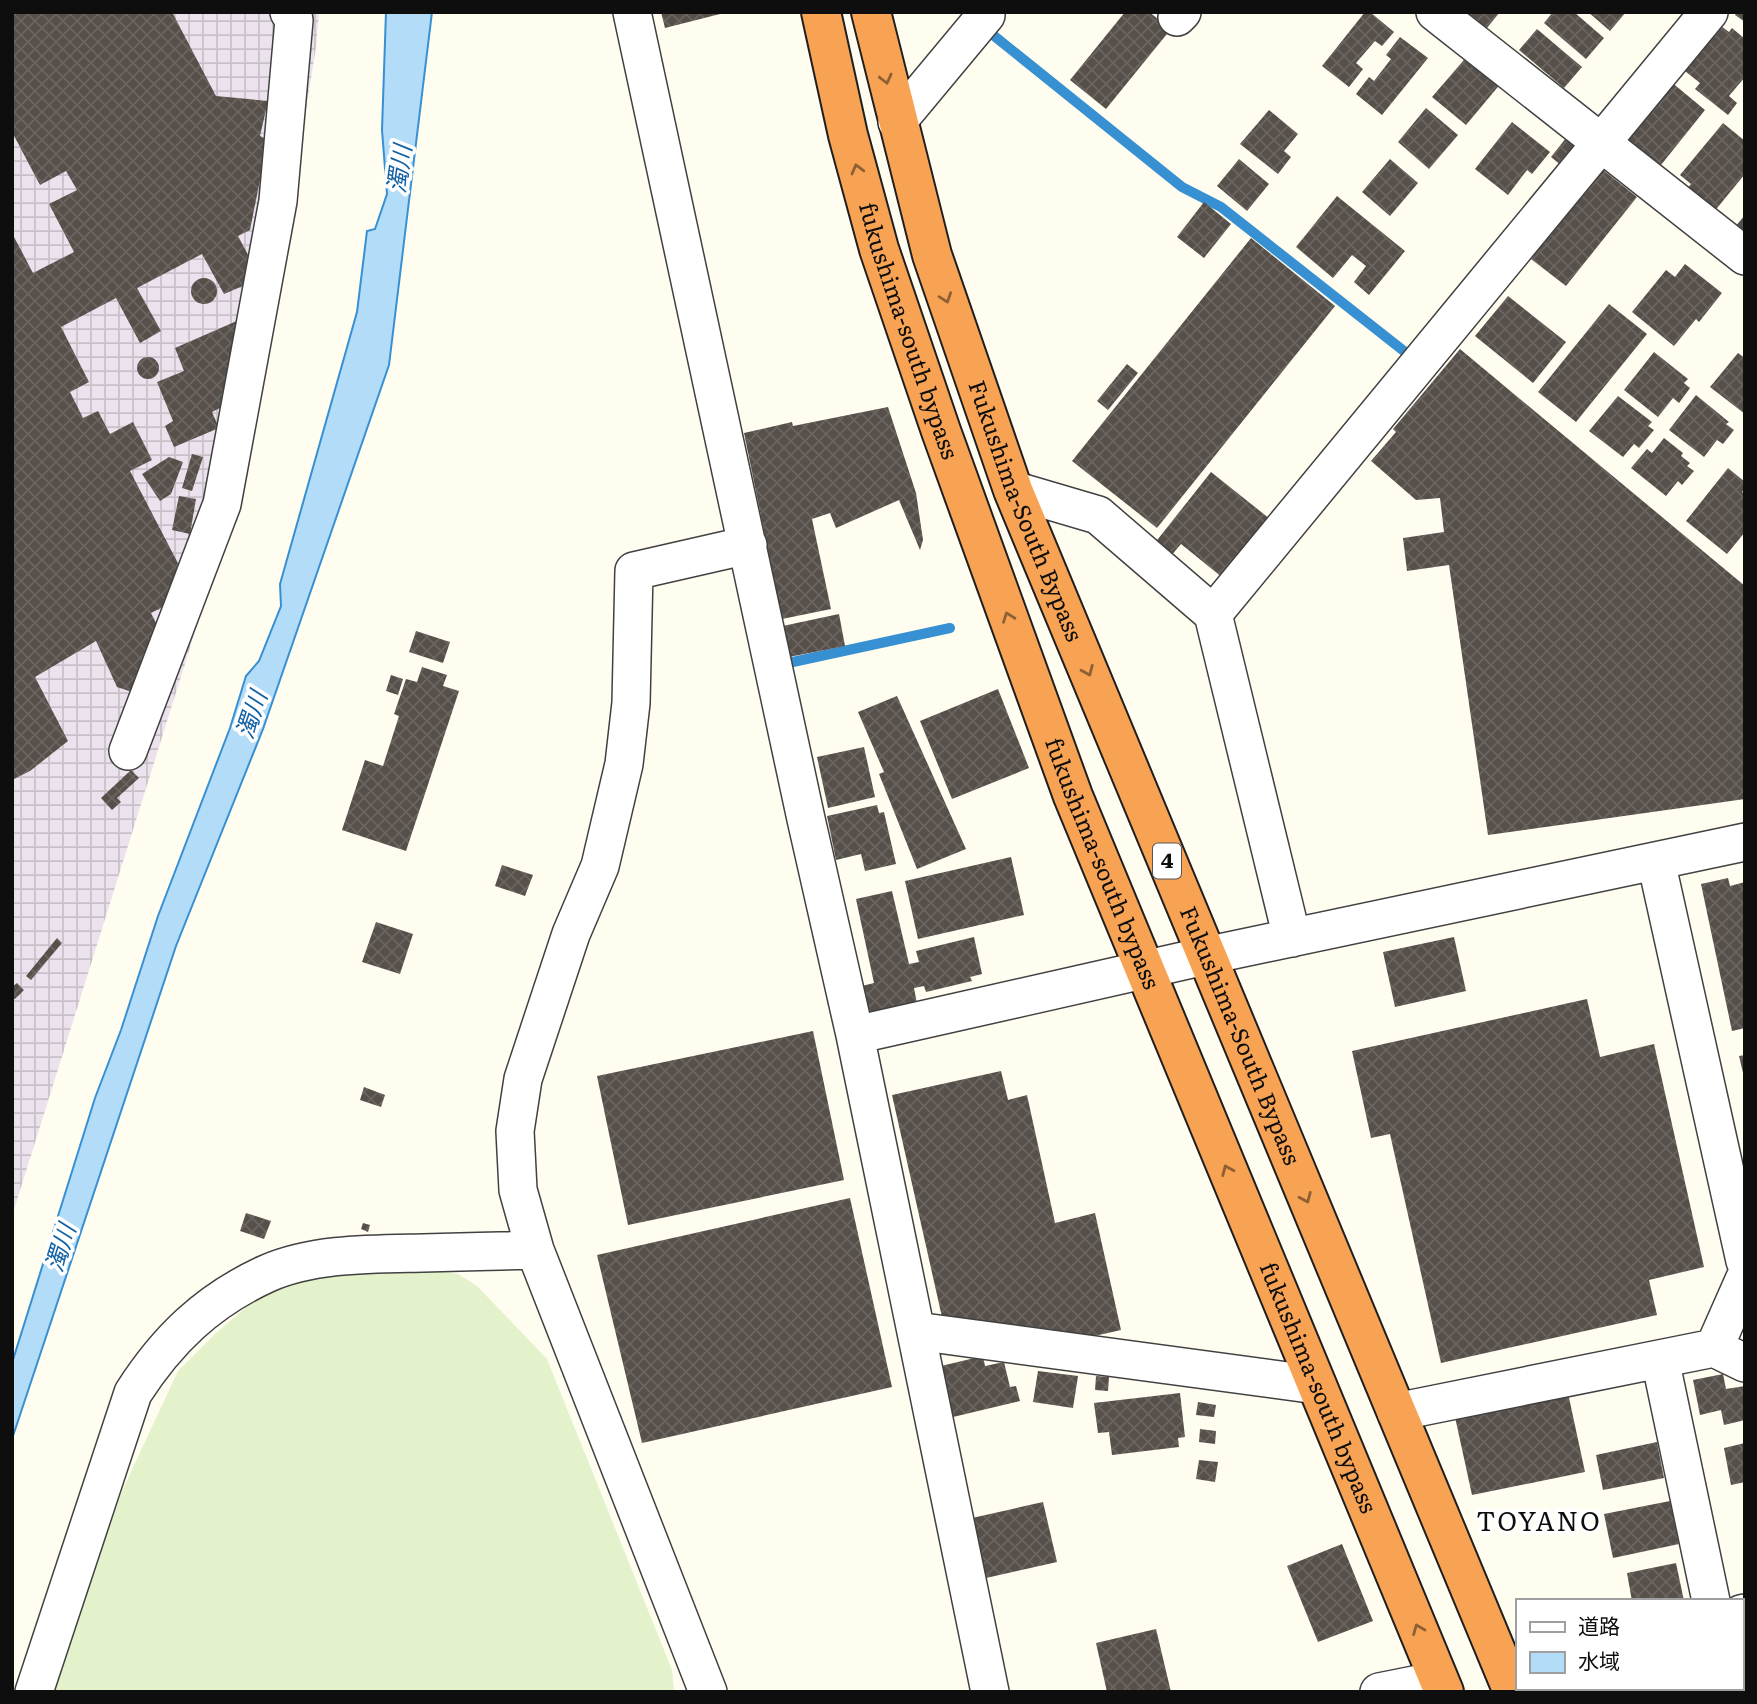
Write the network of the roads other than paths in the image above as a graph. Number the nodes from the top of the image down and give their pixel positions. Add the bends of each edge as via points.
1 (289, 12) edge
2 (632, 12) edge
3 (821, 12) edge
4 (871, 12) edge
5 (1435, 12) edge
6 (986, 15) dead end
7 (1691, 19) edge
8 (897, 122) junction
9 (1601, 143) junction
10 (1745, 256) edge
11 (1013, 490) junction
12 (748, 545) junction
13 (1213, 614) junction
14 (128, 751) dead end
15 (1745, 842) edge
16 (1656, 861) junction
17 (1292, 938) junction
18 (1205, 956) junction
19 (1144, 970) junction
20 (855, 1035) junction
21 (535, 1250) junction
22 (1745, 1261) edge
23 (1745, 1278) edge
24 (916, 1331) junction
25 (1729, 1356) edge
26 (1660, 1359) junction
27 (1317, 1385) junction
28 (1396, 1412) junction
29 (1711, 1599) edge
30 (1511, 1671) edge
31 (1441, 1686) edge
32 (34, 1692) edge
33 (708, 1692) edge
34 (990, 1692) edge
35 (1379, 1692) edge

1 - 14 street via 294,20 278,201 222,503
2 - 12 street
19 -> 3 highway, fukushima-south bypass via 1073,796 879,249
4 -> 8 highway, Fukushima-South Bypass / 4
5 - 9 street
6 - 8 street
7 - 9 street
8 -> 11 highway, Fukushima-South Bypass / 4 via 932,255
9 - 10 street
9 - 13 street
11 - 13 street via 1098,515
11 -> 18 highway, Fukushima-South Bypass / 4
12 - 20 street
12 - 21 street via 634,571 631,703 624,764 600,866 571,934 523,1079 514,1131 518,1190
13 - 17 street
15 - 16 street
16 - 17 street
16 - 22 street
17 - 18 street
18 - 19 street
18 -> 28 highway, Fukushima-South Bypass / 4
19 - 20 street
27 -> 19 highway, fukushima-south bypass
20 - 24 street
21 - 32 street via 315,1260 268,1273 230,1292 179,1332 133,1393
21 - 33 street
23 - 25 street
24 - 27 street
24 - 34 street
25 - 26 street
26 - 28 street
26 - 29 street
31 -> 27 highway, fukushima-south bypass
28 - 30 highway, Fukushima-South Bypass / 4
31 - 35 street

